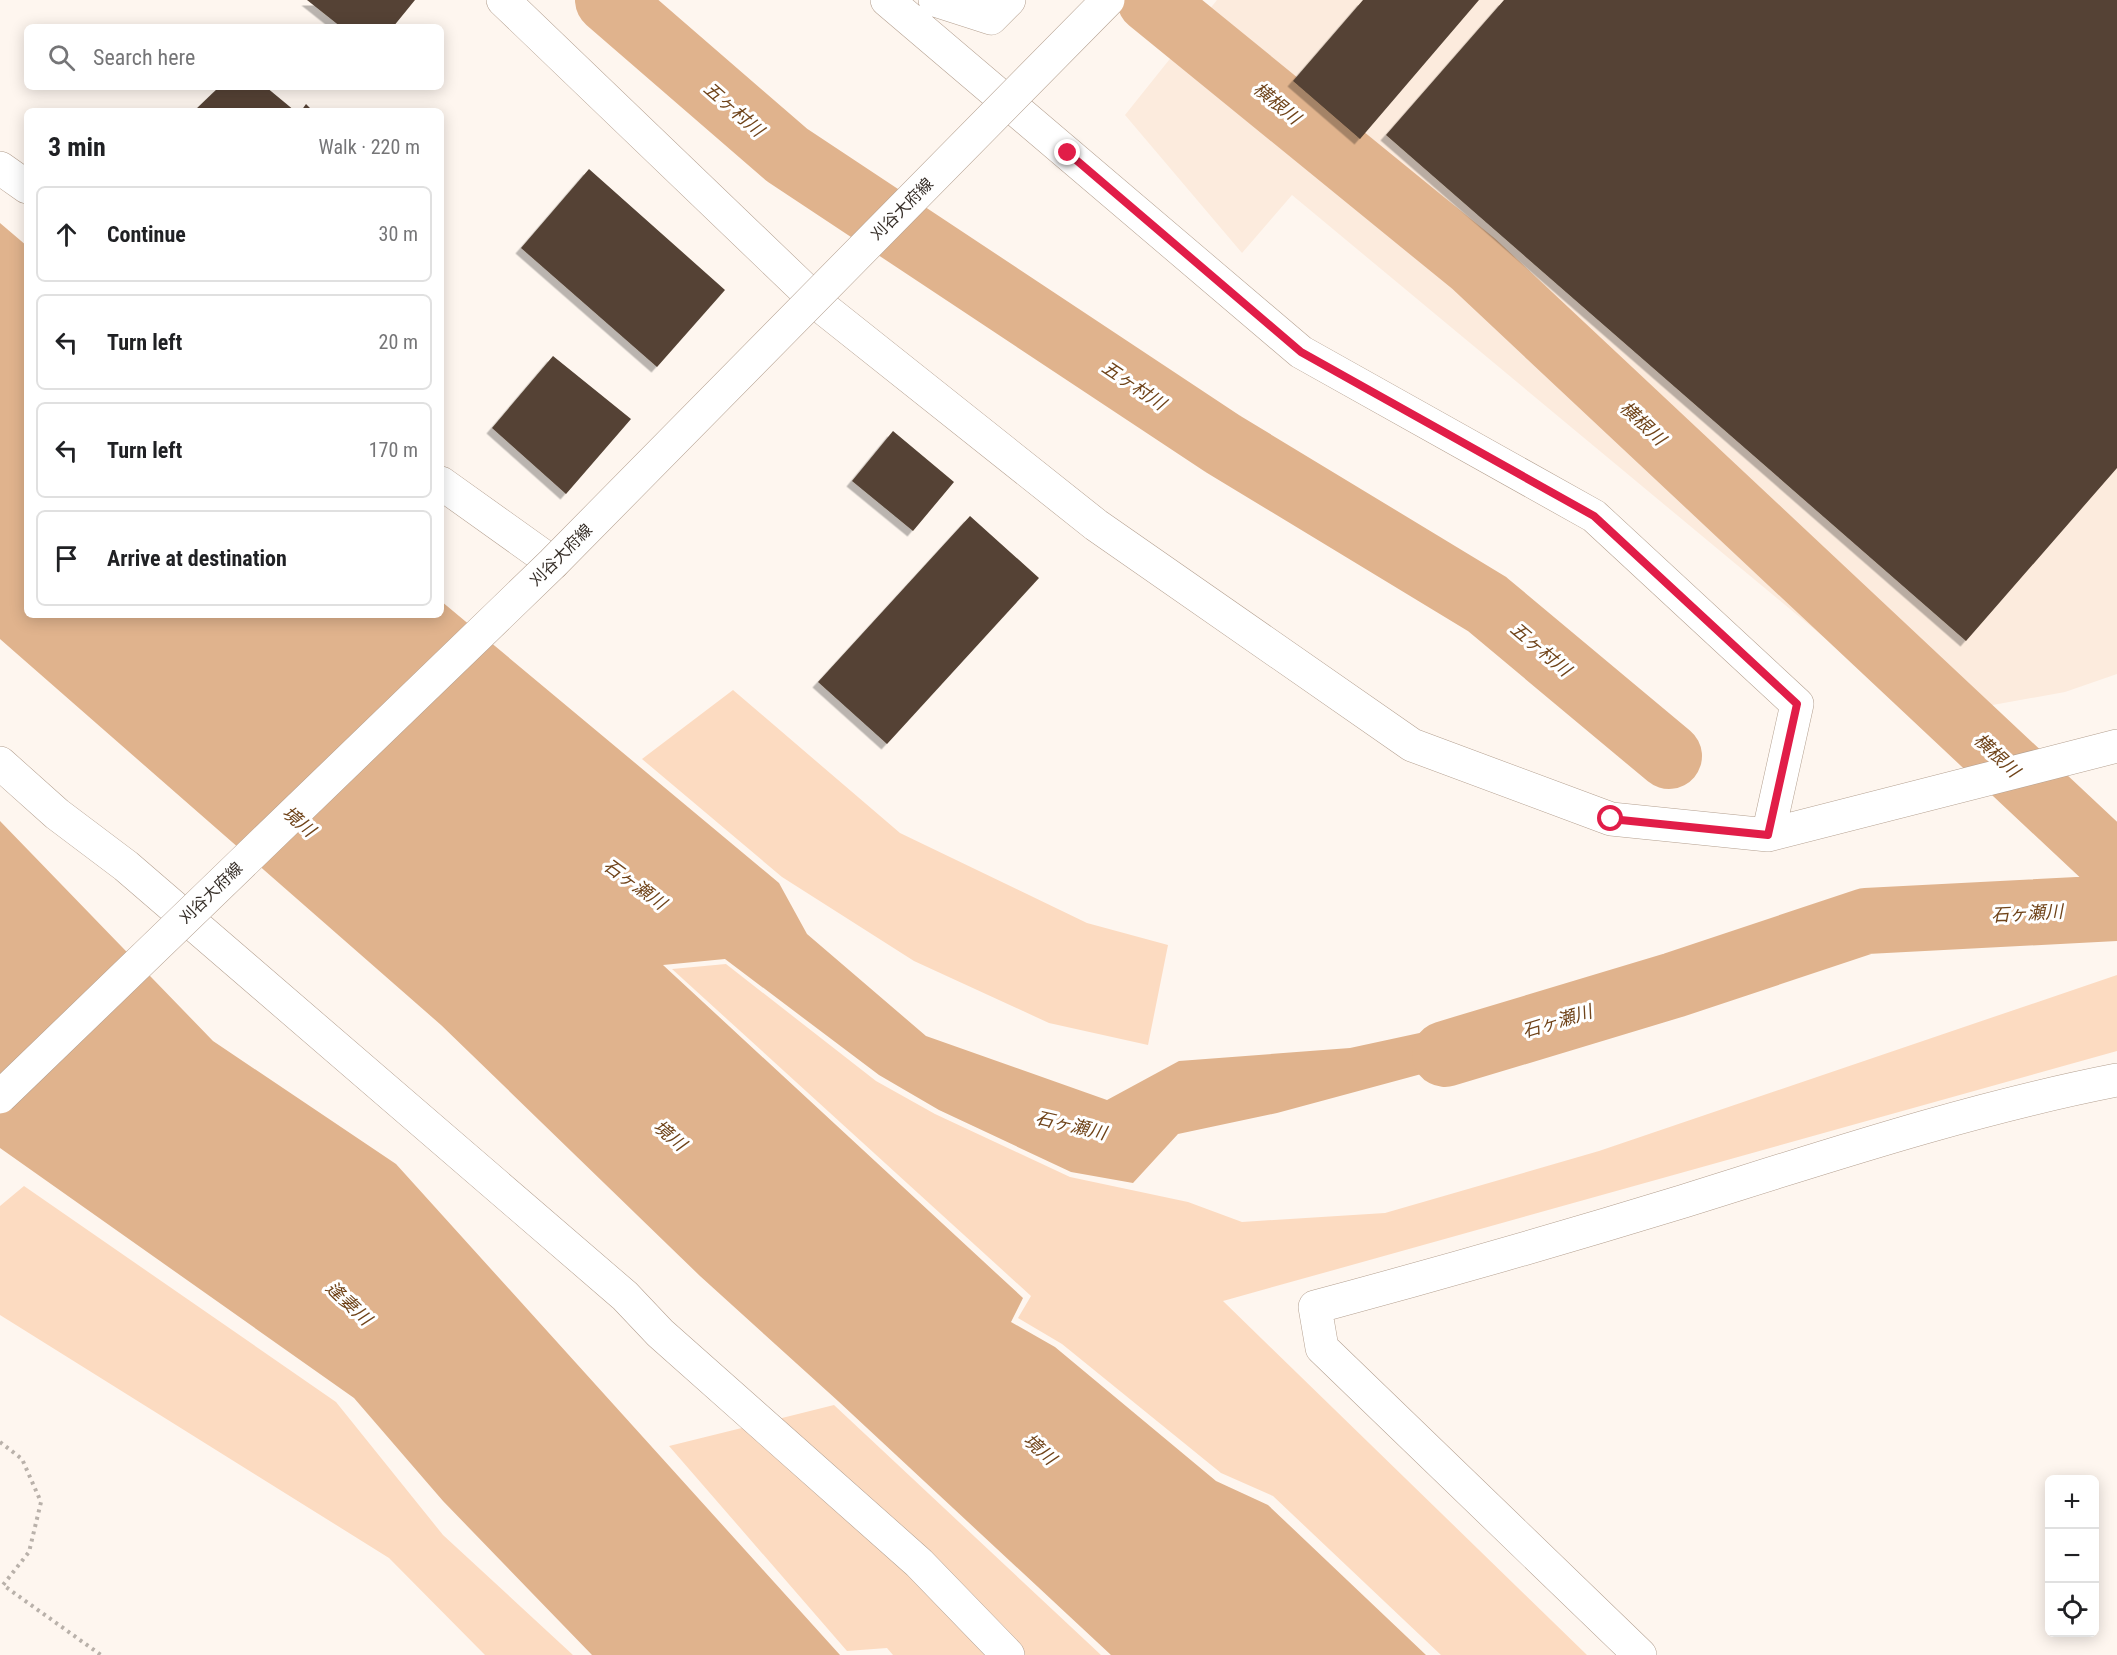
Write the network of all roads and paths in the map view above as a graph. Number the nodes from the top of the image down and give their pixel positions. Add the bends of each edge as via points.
1 (503, 0) edge
2 (887, 0) edge
3 (935, 0) edge
4 (1009, 0) edge
5 (1108, 0) edge
6 (0, 168) edge
7 (24, 185) edge
8 (444, 485) edge
9 (554, 563) junction
10 (2117, 746) edge
11 (0, 763) edge
12 (1768, 835) junction
13 (2117, 1080) edge
14 (0, 1097) edge
15 (0, 1442) edge
16 (101, 1655) edge
17 (1008, 1655) edge
18 (1640, 1655) edge

1 - 12 street via 827,311 1096,525 1412,745 1611,819
2 - 12 street via 1301,352 1594,516 1797,704
3 - 4 street via 991,18
5 - 9 street, 刈谷大府線, bridge
6 - 7 street
8 - 9 street
9 - 14 street, 刈谷大府線, bridge
10 - 12 street
11 - 17 street via 126,866 625,1296 660,1333 919,1563
13 - 18 street via 2026,1098 1917,1128 1531,1248 1315,1307 1322,1348
15 - 16 path via 22,1459 41,1502 29,1552 3,1585

